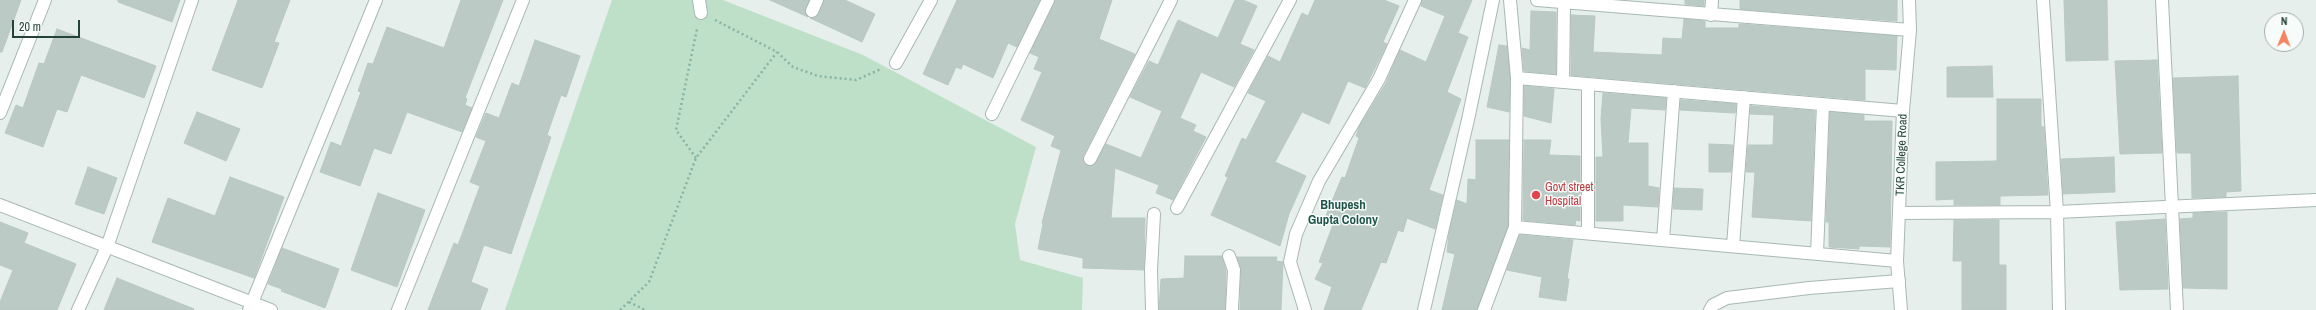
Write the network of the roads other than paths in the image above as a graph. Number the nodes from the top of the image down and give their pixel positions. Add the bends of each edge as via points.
1 (44, 0) edge
2 (192, 0) edge
3 (376, 0) edge
4 (522, 0) edge
5 (699, 0) edge
6 (817, 0) edge
7 (931, 0) edge
8 (1048, 0) edge
9 (1171, 0) edge
10 (1290, 0) edge
11 (1414, 0) edge
12 (1493, 0) edge
13 (1510, 0) edge
14 (1537, 0) edge
15 (1712, 0) edge
16 (1909, 0) edge
17 (2044, 0) edge
18 (2162, 0) edge
19 (1564, 4) junction
20 (812, 11) dead end
21 (701, 13) road end
22 (1711, 15) junction
23 (1910, 30) junction
24 (896, 63) road end
25 (1518, 78) junction
26 (1563, 82) junction
27 (1588, 84) junction
28 (1674, 91) junction
29 (1744, 98) junction
30 (1823, 104) junction
31 (1903, 111) junction
32 (0, 113) edge
33 (992, 114) dead end
34 (1090, 159) dead end
35 (2316, 200) edge
36 (0, 204) edge
37 (1177, 208) dead end
38 (2172, 208) junction
39 (2057, 212) junction
40 (1899, 213) junction
41 (1154, 214) dead end
42 (1514, 226) junction
43 (1588, 233) junction
44 (1663, 240) junction
45 (1733, 246) junction
46 (107, 247) junction
47 (1817, 254) junction
48 (1229, 256) dead end
49 (1897, 261) junction
50 (1899, 281) junction
51 (250, 307) edge
52 (78, 310) edge
53 (271, 310) edge
54 (398, 310) edge
55 (1152, 310) edge
56 (1232, 310) edge
57 (1305, 310) edge
58 (1424, 310) edge
59 (1484, 310) edge
60 (1710, 310) edge
61 (1901, 310) edge
62 (2060, 310) edge
63 (2177, 310) edge

1 - 32 street
2 - 46 street
3 - 51 street
4 - 54 street
5 - 21 street
6 - 20 street
7 - 24 street
8 - 33 street
9 - 34 street
10 - 37 street
11 - 57 street via 1379,79 1319,181 1296,234 1290,262
12 - 58 street
13 - 25 street
14 - 19 street
15 - 22 street
16 - 23 street, TKR College Road
17 - 39 street
18 - 38 street
19 - 22 street
19 - 26 street
22 - 23 street
23 - 31 street, TKR College Road
25 - 26 street
25 - 42 street
26 - 27 street
27 - 28 street
27 - 43 street
28 - 29 street
28 - 44 street
29 - 30 street
29 - 45 street
30 - 31 street
30 - 47 street
31 - 40 street, TKR College Road
35 - 38 street
36 - 46 street
38 - 39 street
38 - 63 street
39 - 40 street
39 - 62 street
40 - 49 street, TKR College Road
41 - 55 street
42 - 43 street
42 - 59 street
43 - 44 street
44 - 45 street
45 - 47 street
46 - 51 street
46 - 52 street
47 - 49 street
48 - 56 street via 1234,270
49 - 50 street, TKR College Road
50 - 60 street via 1727,298 1713,305
50 - 61 street, TKR College Road
51 - 53 street

